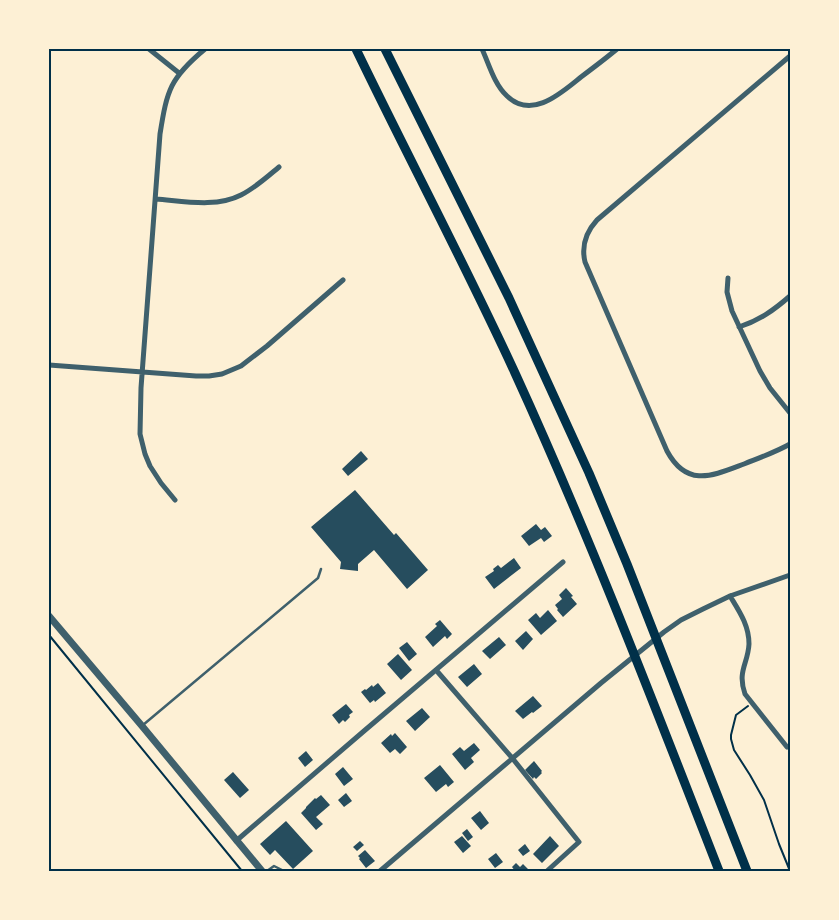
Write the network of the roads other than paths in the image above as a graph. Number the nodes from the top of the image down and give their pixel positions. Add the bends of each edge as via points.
1 (149, 49) edge
2 (205, 49) edge
3 (356, 49) edge
4 (385, 49) edge
5 (482, 49) edge
6 (617, 49) edge
7 (790, 56) edge
8 (180, 73) junction
9 (279, 167) dead end
10 (156, 199) junction
11 (728, 278) dead end
12 (343, 280) dead end
13 (790, 296) edge
14 (740, 327) junction
15 (49, 365) edge
16 (142, 372) junction
17 (790, 413) edge
18 (790, 444) edge
19 (175, 500) dead end
20 (563, 562) dead end
21 (321, 569) dead end
22 (790, 575) edge
23 (730, 596) junction
24 (49, 616) edge
25 (656, 638) junction
26 (635, 655) junction
27 (436, 670) junction
28 (142, 726) junction
29 (789, 749) edge
30 (513, 759) junction
31 (236, 841) junction
32 (262, 871) edge
33 (267, 871) edge
34 (284, 871) edge
35 (380, 871) edge
36 (547, 871) edge
37 (719, 871) edge
38 (747, 871) edge

1 - 8 street
2 - 8 street
3 - 26 highway via 511,364
4 - 25 highway via 482,241 557,400
5 - 6 street via 502,90 512,100 531,105 544,103 561,93
7 - 18 street via 598,220 586,236 584,249 585,262 621,348 667,451 679,467 696,476 710,476
8 - 10 street via 164,108
9 - 10 street via 252,189 228,200
10 - 16 street
11 - 14 street via 728,298
12 - 16 street via 267,346 229,372 196,376
13 - 14 street via 754,322
14 - 17 street via 760,371
15 - 16 street
16 - 19 street via 140,434 143,448 157,478
20 - 27 street
21 - 28 lane via 318,578
22 - 23 street
23 - 25 street via 702,608
23 - 29 street via 747,628 749,642 742,674 745,694
24 - 28 street
25 - 26 street
25 - 38 highway
26 - 30 street
26 - 37 highway
27 - 30 street
27 - 31 street
28 - 31 street
30 - 35 street
30 - 36 street via 579,842
31 - 32 street
33 - 34 lane via 274,866

